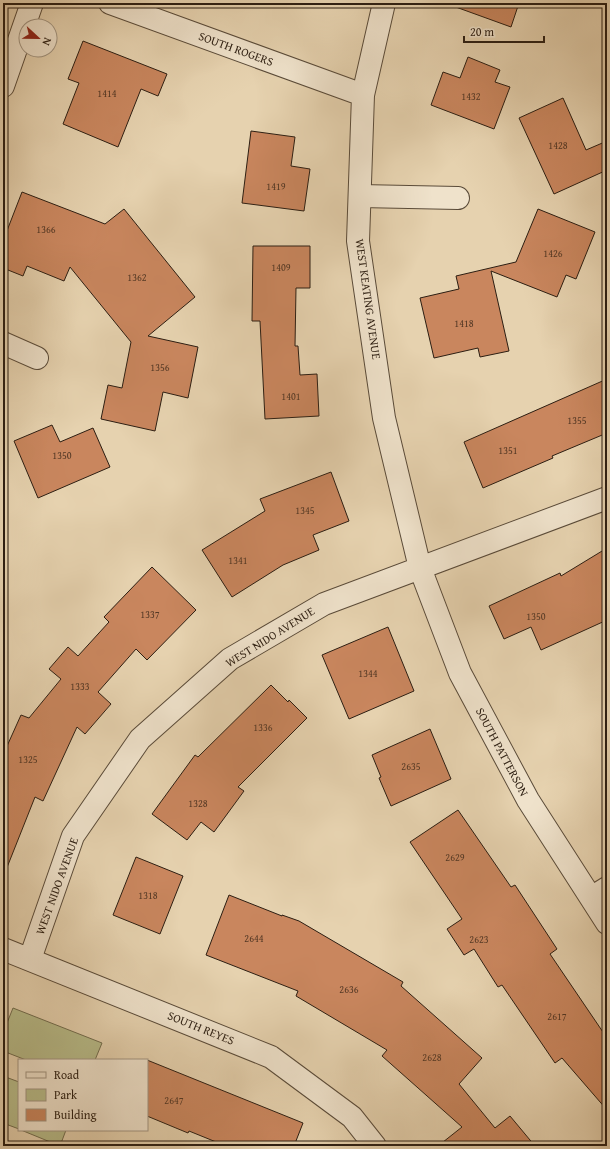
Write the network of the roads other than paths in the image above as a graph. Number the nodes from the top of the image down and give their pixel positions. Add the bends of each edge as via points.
1 (32, 3) edge
2 (110, 3) edge
3 (384, 3) edge
4 (3, 86) edge
5 (363, 95) junction
6 (360, 196) junction
7 (458, 198) dead end
8 (3, 343) edge
9 (37, 358) dead end
10 (607, 498) edge
11 (420, 568) junction
12 (599, 893) edge
13 (607, 923) edge
14 (3, 949) edge
15 (30, 959) junction
16 (375, 1146) edge

1 - 4 street
2 - 5 street, SOUTH ROGERS
3 - 5 street, WEST KEATING AVENUE
5 - 6 street, WEST KEATING AVENUE
6 - 7 street
6 - 11 street, WEST KEATING AVENUE via 358,241 384,418
8 - 9 street
10 - 11 street, WEST NIDO AVENUE
11 - 12 street, SOUTH PATTERSON via 460,673 528,800
11 - 15 street, WEST NIDO AVENUE via 324,604 230,659 140,739 73,836
12 - 13 street, SOUTH PATTERSON
14 - 15 street, SOUTH REYES
15 - 16 street, SOUTH REYES via 271,1057 352,1117

